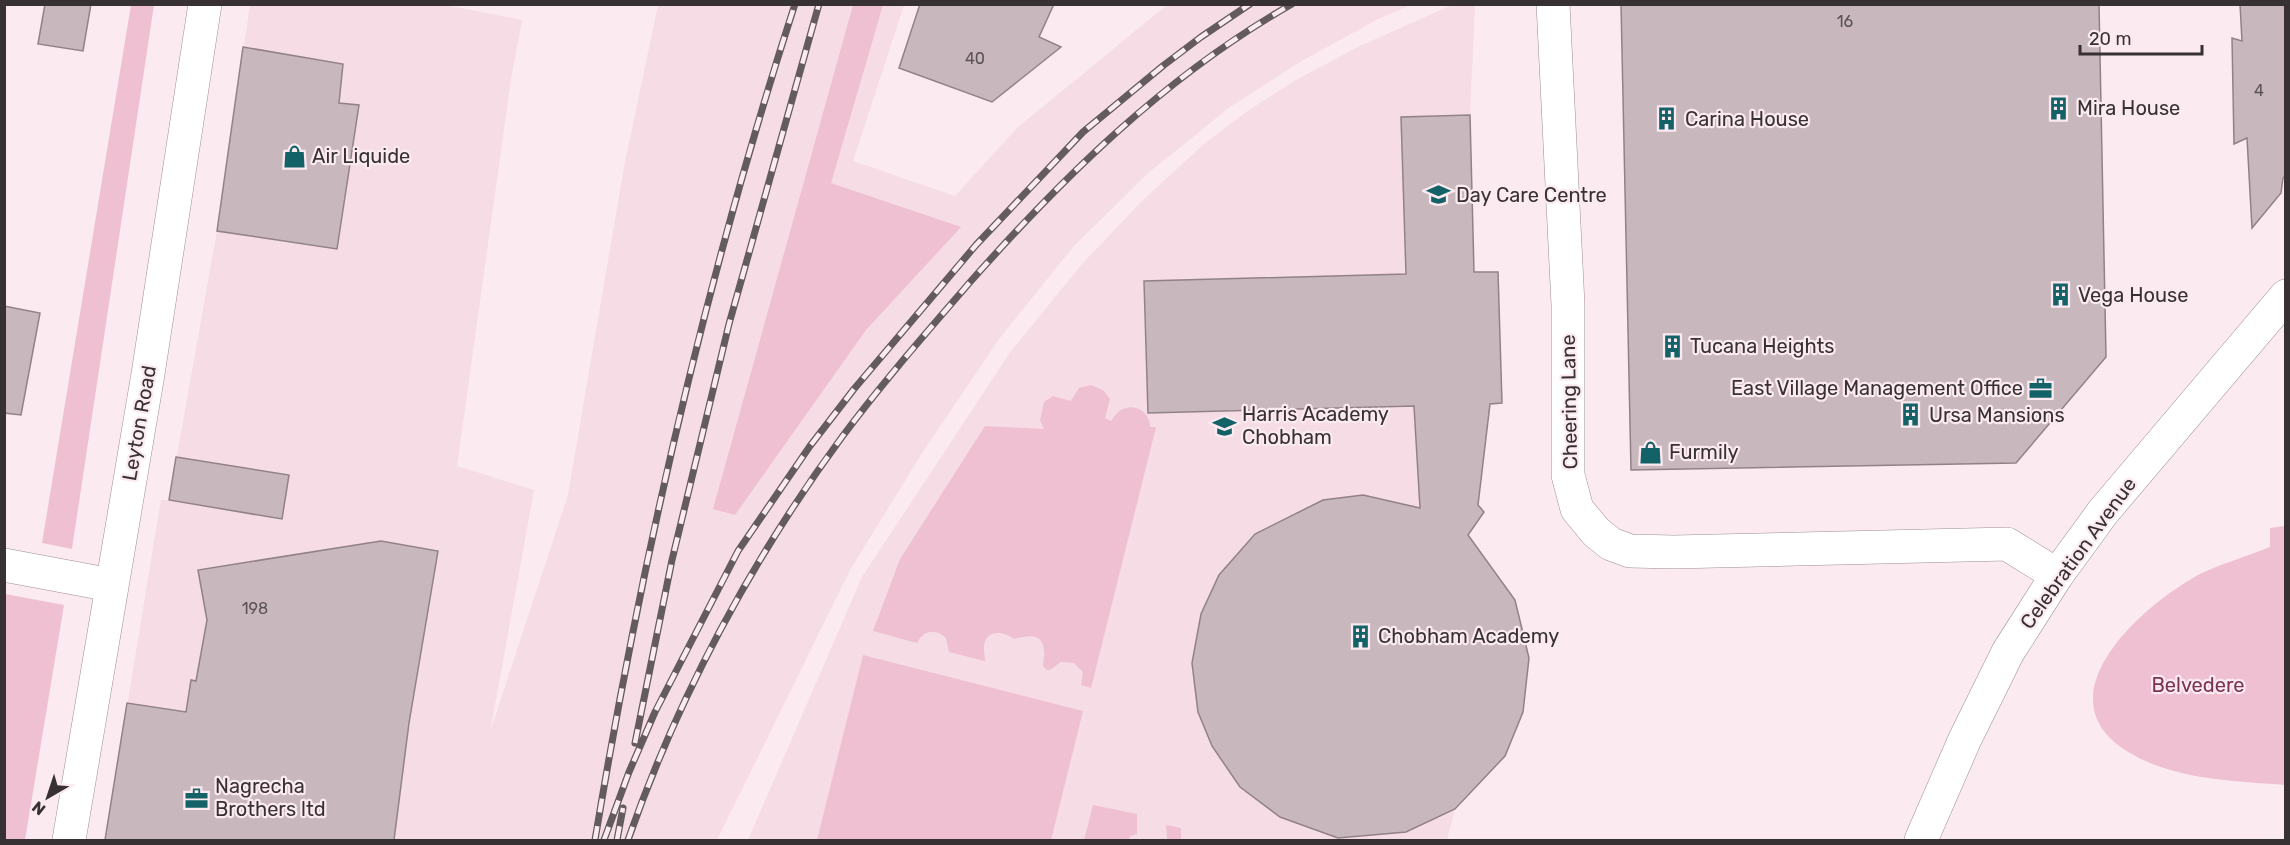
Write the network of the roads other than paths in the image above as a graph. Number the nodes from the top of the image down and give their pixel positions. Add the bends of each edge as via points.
1 (205, 4) edge
2 (1553, 4) edge
3 (2286, 296) edge
4 (4, 565) edge
5 (2057, 575) junction
6 (111, 585) junction
7 (69, 840) edge
8 (1921, 840) edge

1 - 6 street, Leyton Road
2 - 5 street, Cheering Lane via 1568,304 1568,475 1577,509 1596,532 1611,544 1630,551 2007,544
3 - 5 street, Celebration Avenue via 2103,512
4 - 6 street
5 - 8 street, Celebration Avenue via 2008,652
6 - 7 street, Leyton Road

